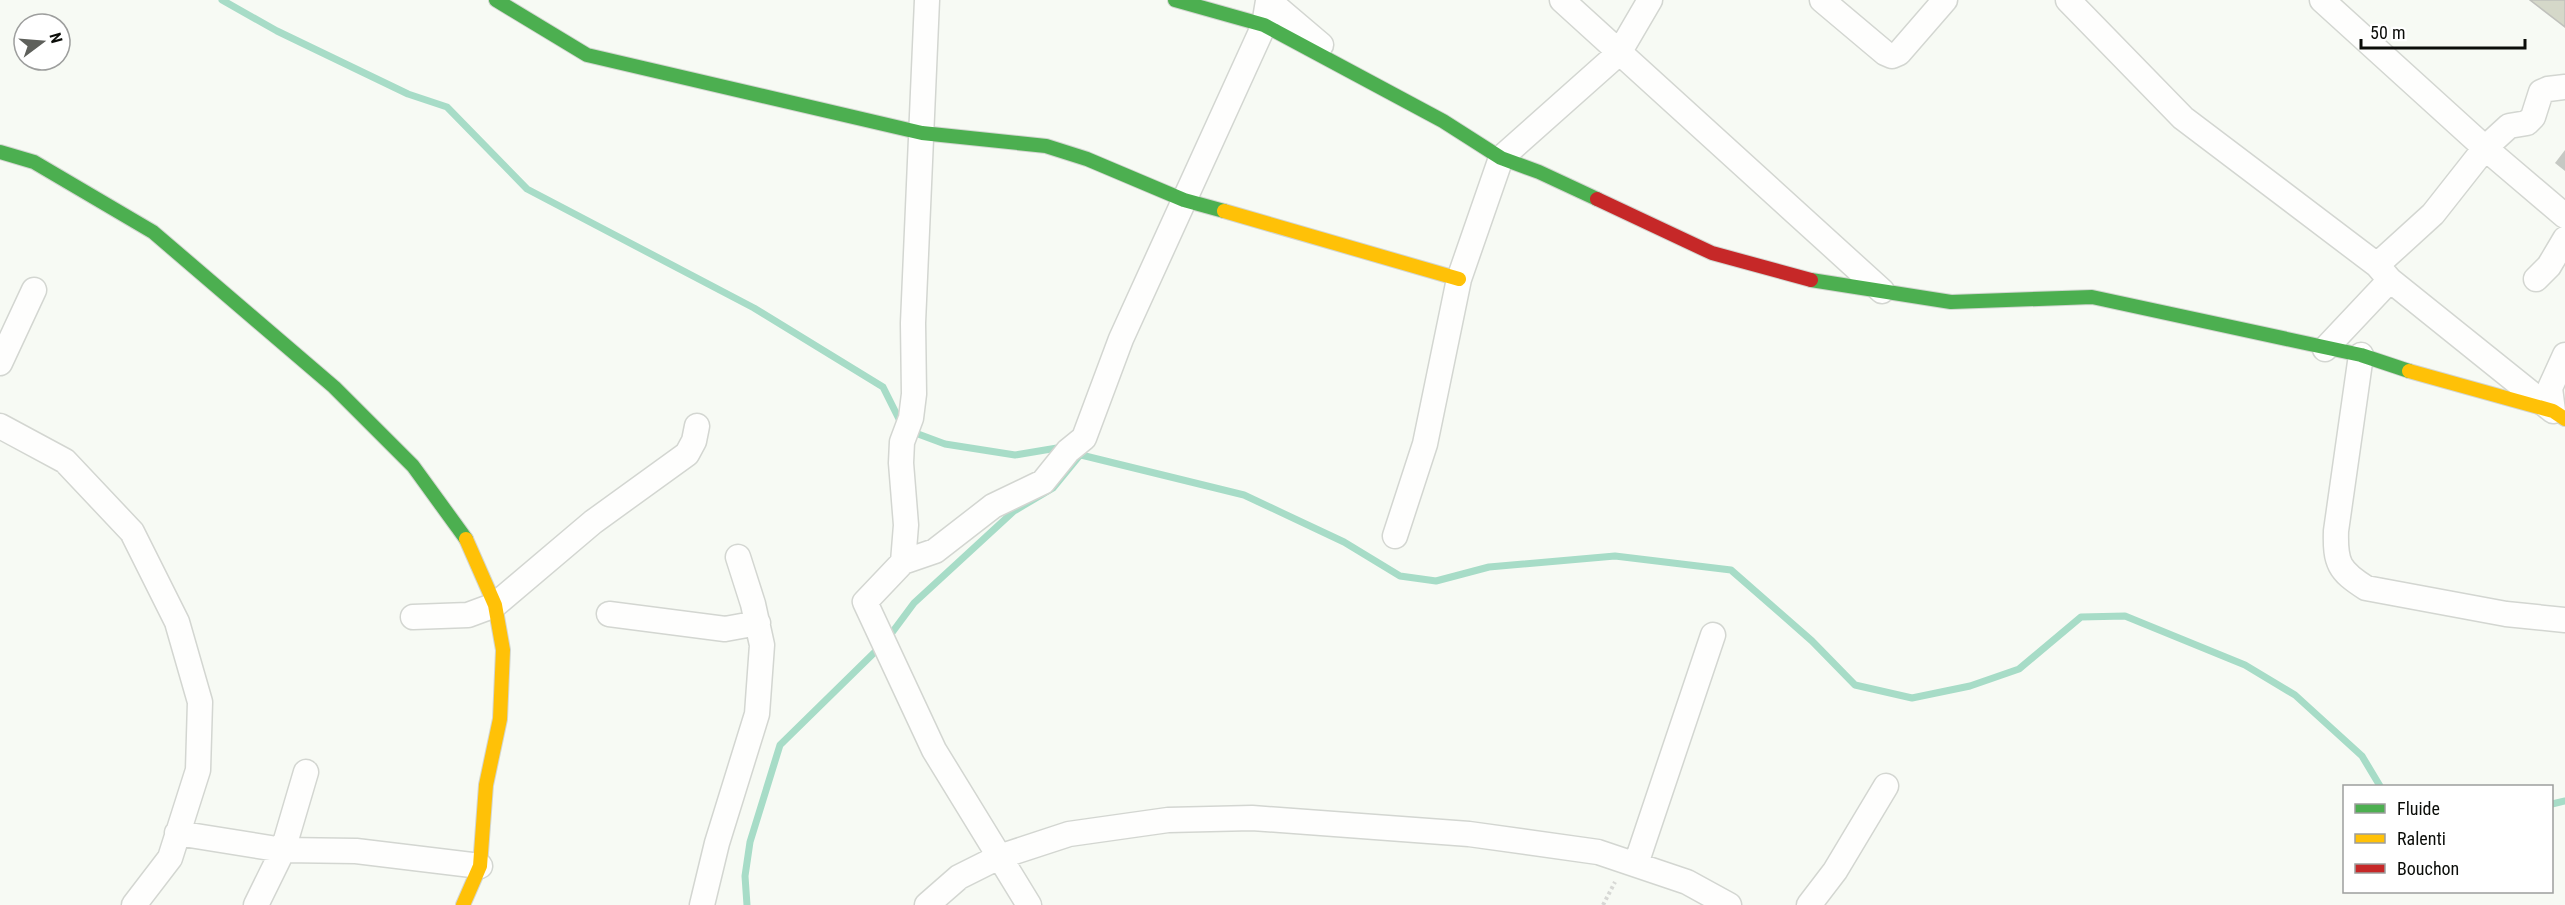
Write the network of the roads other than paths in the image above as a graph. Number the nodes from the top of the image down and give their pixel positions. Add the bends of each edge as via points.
1 (496, 0) edge
2 (927, 0) edge
3 (1175, 0) edge
4 (1562, 0) edge
5 (1650, 0) edge
6 (1822, 0) edge
7 (1945, 0) edge
8 (2068, 0) edge
9 (2322, 0) edge
10 (1276, 8) edge
11 (1619, 53) junction
12 (1355, 74) joint
13 (2565, 87) edge
14 (922, 133) junction
15 (2485, 148) junction
16 (0, 152) edge
17 (1501, 158) junction
18 (1184, 200) junction
19 (2565, 216) edge
20 (2565, 239) edge
21 (2384, 273) junction
22 (1459, 279) junction
23 (2536, 279) dead end
24 (34, 290) dead end
25 (1883, 292) junction
26 (2325, 349) junction
27 (2361, 355) junction
28 (2565, 355) edge
29 (0, 363) edge
30 (2559, 415) edge
31 (0, 426) edge
32 (697, 426) dead end
33 (1395, 536) dead end
34 (738, 557) dead end
35 (903, 562) junction
36 (495, 605) junction
37 (609, 614) dead end
38 (413, 617) dead end
39 (2565, 620) edge
40 (758, 623) junction
41 (1713, 635) dead end
42 (306, 772) dead end
43 (1886, 786) dead end
44 (177, 833) junction
45 (283, 850) junction
46 (999, 857) junction
47 (1636, 864) junction
48 (480, 866) junction
49 (134, 905) edge
50 (256, 905) edge
51 (463, 905) edge
52 (702, 905) edge
53 (927, 905) edge
54 (1029, 905) edge
55 (1730, 905) edge
56 (1809, 905) edge

1 - 14 street via 587,55
2 - 14 street
3 - 10 street
4 - 11 street
5 - 11 street
6 - 7 street via 1892,56 1899,53
8 - 21 street via 2183,118
9 - 15 street
10 - 12 street
10 - 18 street
11 - 17 street
11 - 25 street
12 - 17 street via 1443,121
13 - 15 street via 2541,92 2527,123 2509,126
14 - 18 street via 1046,146
14 - 35 street via 912,323 914,394 901,463 906,525
15 - 19 street
15 - 21 street
16 - 36 street via 34,162 153,232 334,387 413,466 468,541
17 - 22 street
17 - 25 street via 1712,253 1808,279
18 - 22 street
18 - 35 street via 1121,339 1084,438 1043,482 993,506 935,551
20 - 23 street
21 - 26 street
21 - 30 street
22 - 33 street via 1425,444
24 - 29 street
25 - 26 street via 1951,302 2092,297
26 - 27 street
27 - 30 street
27 - 39 street via 2336,531 2335,550 2340,567 2366,588 2506,614
28 - 30 street via 2550,388
31 - 44 street via 65,461 132,532 177,622 200,702 198,770
32 - 36 street via 687,454 593,522
34 - 40 street
35 - 46 street via 865,602 934,750
36 - 38 street via 468,615
36 - 48 street via 503,650 500,719 486,785
37 - 40 street via 725,629
40 - 52 street via 762,645 757,714
41 - 47 street
42 - 45 street
43 - 56 street via 1835,871
44 - 45 street
44 - 49 street via 170,858
45 - 48 street via 356,851
45 - 50 street
46 - 47 street via 1069,834 1168,820 1252,818 1469,834 1598,852
46 - 53 street via 959,877
46 - 54 street
47 - 55 street via 1687,882
48 - 51 street

